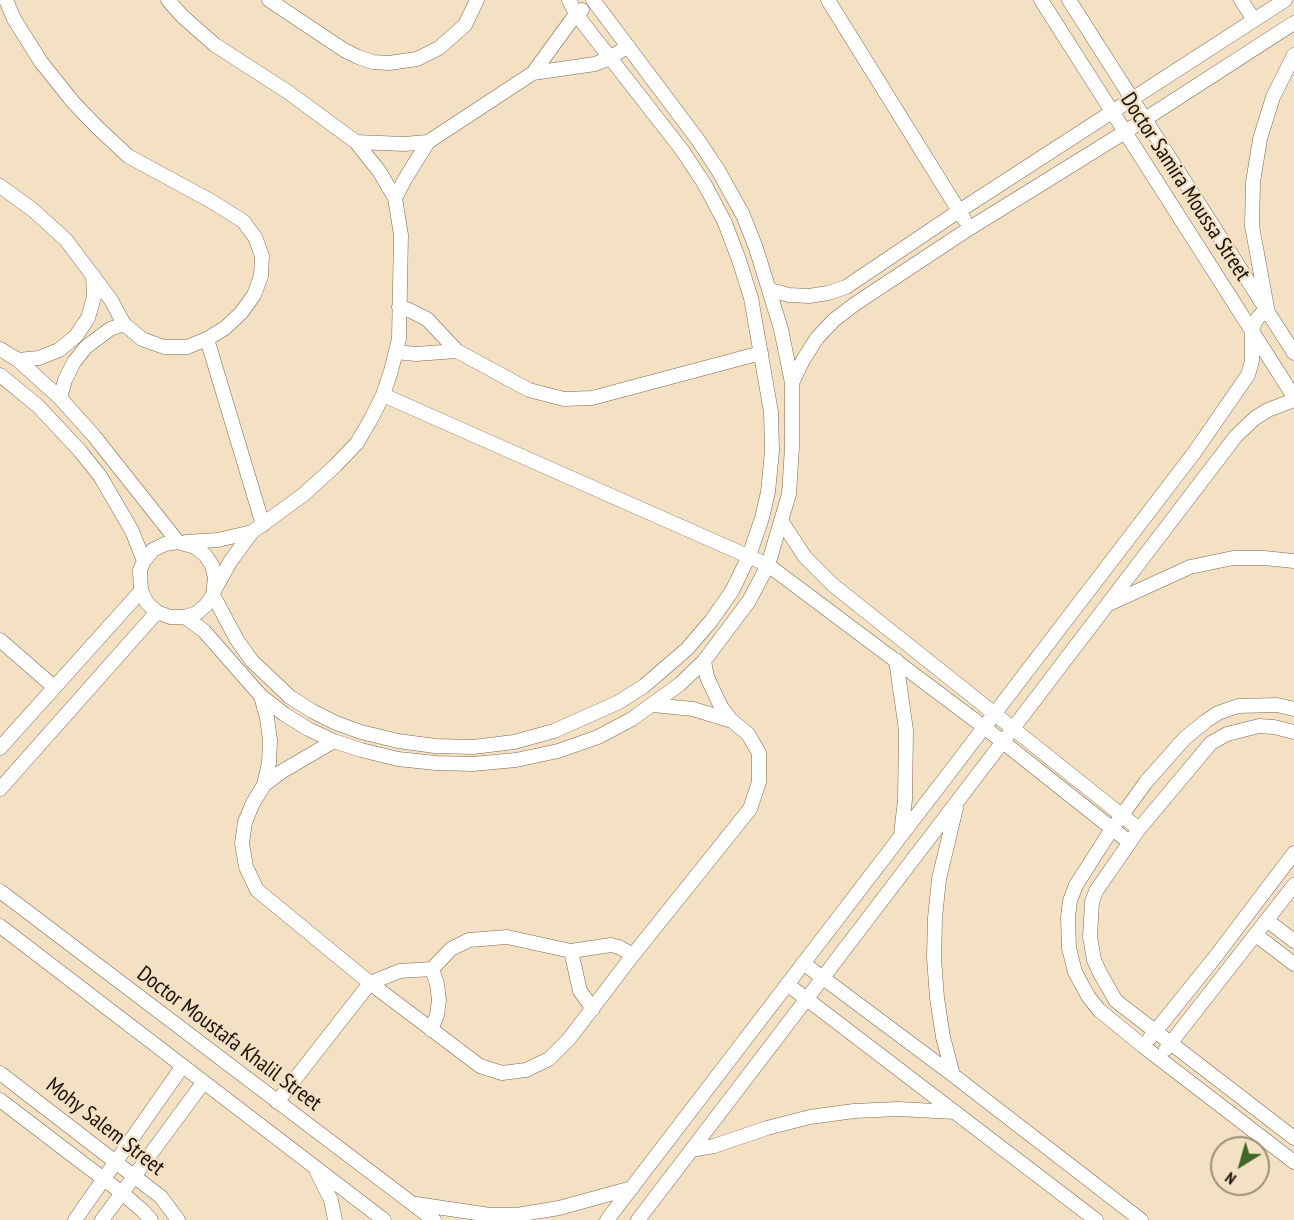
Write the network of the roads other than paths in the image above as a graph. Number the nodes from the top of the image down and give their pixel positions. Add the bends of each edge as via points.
1 (6, 0) edge
2 (168, 0) edge
3 (269, 0) edge
4 (477, 0) edge
5 (569, 0) edge
6 (828, 0) edge
7 (1041, 0) edge
8 (1069, 0) edge
9 (1241, 0) edge
10 (1285, 0) edge
11 (594, 1) edge
12 (1270, 4) edge
13 (286, 5) edge
14 (576, 14) junction
15 (1254, 20) junction
16 (1294, 23) edge
17 (628, 46) junction
18 (1294, 55) edge
19 (610, 58) junction
20 (533, 73) junction
21 (1131, 98) junction
22 (1112, 111) junction
23 (1145, 119) junction
24 (1125, 132) junction
25 (356, 142) junction
26 (428, 142) junction
27 (0, 186) edge
28 (395, 198) junction
29 (959, 211) junction
30 (970, 228) junction
31 (93, 275) junction
32 (770, 290) junction
33 (399, 307) junction
34 (1268, 313) junction
35 (124, 324) junction
36 (1252, 330) junction
37 (76, 336) junction
38 (207, 339) junction
39 (86, 347) junction
40 (0, 349) edge
41 (457, 351) junction
42 (396, 352) junction
43 (761, 353) junction
44 (1294, 353) edge
45 (18, 360) junction
46 (0, 375) edge
47 (764, 377) junction
48 (791, 378) junction
49 (383, 395) junction
50 (60, 398) junction
51 (1294, 399) edge
52 (782, 522) junction
53 (257, 528) junction
54 (181, 542) junction
55 (749, 556) junction
56 (144, 561) junction
57 (1294, 561) edge
58 (768, 565) junction
59 (141, 591) junction
60 (213, 592) junction
61 (1107, 605) junction
62 (157, 612) junction
63 (185, 617) junction
64 (0, 640) edge
65 (896, 660) junction
66 (704, 661) junction
67 (54, 687) junction
68 (261, 696) junction
69 (653, 705) junction
70 (1294, 709) edge
71 (993, 714) junction
72 (731, 720) junction
73 (984, 727) junction
74 (1012, 729) junction
75 (1294, 732) edge
76 (334, 741) junction
77 (1003, 742) junction
78 (0, 748) edge
79 (264, 785) junction
80 (0, 789) edge
81 (958, 801) junction
82 (1122, 816) junction
83 (1112, 829) junction
84 (1139, 829) junction
85 (901, 835) junction
86 (1129, 842) junction
87 (1294, 853) edge
88 (1294, 885) edge
89 (0, 891) edge
90 (1268, 921) junction
91 (0, 926) edge
92 (1256, 935) junction
93 (1294, 941) edge
94 (571, 951) junction
95 (633, 955) junction
96 (803, 963) junction
97 (1294, 964) edge
98 (432, 969) junction
99 (822, 978) junction
100 (370, 983) junction
101 (788, 984) junction
102 (807, 999) junction
103 (593, 1009) junction
104 (431, 1030) junction
105 (1155, 1032) junction
106 (1170, 1043) junction
107 (1143, 1046) junction
108 (1159, 1058) junction
109 (182, 1067) junction
110 (0, 1072) edge
111 (953, 1075) junction
112 (203, 1083) junction
113 (0, 1100) edge
114 (277, 1102) junction
115 (955, 1112) junction
116 (1294, 1138) edge
117 (691, 1150) junction
118 (116, 1162) junction
119 (1294, 1162) edge
120 (316, 1170) junction
121 (135, 1176) junction
122 (103, 1179) junction
123 (632, 1188) junction
124 (122, 1193) junction
125 (411, 1203) junction
126 (75, 1220) edge
127 (102, 1220) edge
128 (151, 1220) edge
129 (178, 1220) edge
130 (335, 1220) edge
131 (384, 1220) edge
132 (434, 1220) edge
133 (607, 1220) edge
134 (638, 1220) edge
135 (1096, 1220) edge
136 (1141, 1220) edge

1 - 38 street via 41,62 97,127 128,156 211,201 243,222 255,237 262,256 261,276 254,295 225,328
2 - 25 street via 215,45
3 - 13 street
4 - 13 street via 465,24 439,48 417,59 389,63 358,57
5 - 14 street
6 - 29 street
7 - 22 street, Doctor Samira Moussa Street
8 - 21 street, Doctor Samira Moussa Street
9 - 15 street
10 - 12 street
11 - 14 street
11 - 17 street
12 - 15 street
14 - 19 street
14 - 20 street
15 - 21 street
16 - 23 street
17 - 19 street
17 - 32 street via 718,170 743,215
18 - 34 street via 1273,97 1260,139 1253,182 1252,226
19 - 20 street via 576,68
19 - 43 street via 682,150 725,223 751,298
20 - 26 street
21 - 22 street
21 - 23 street, Doctor Samira Moussa Street
22 - 24 street, Doctor Samira Moussa Street
22 - 29 street
23 - 24 street
23 - 34 street, Doctor Samira Moussa Street
24 - 30 street
24 - 36 street, Doctor Samira Moussa Street
25 - 26 street
25 - 28 street
26 - 28 street
27 - 31 street via 66,240
28 - 33 street via 401,235
29 - 30 street
29 - 32 street via 846,287 809,296
30 - 48 street via 834,320
31 - 35 street
31 - 37 street via 94,297 88,318
32 - 48 street
33 - 41 street via 427,319
33 - 42 street
34 - 36 street via 1257,317
34 - 44 street, Doctor Samira Moussa Street
35 - 38 street via 142,339 164,347 187,347
35 - 39 street
36 - 51 street, Doctor Samira Moussa Street
36 - 71 street via 1252,361 1244,381 1194,453
37 - 39 street
37 - 45 street via 59,350 39,358
38 - 53 street
39 - 50 street via 74,362
40 - 45 street
41 - 42 street
41 - 43 street via 529,390 571,400
42 - 49 street
43 - 47 street
45 - 50 street
46 - 56 street via 38,406 80,451 117,503
47 - 48 street
47 - 55 street via 771,412 772,451 768,492
48 - 52 street via 789,494
49 - 53 street via 357,443 303,495
49 - 55 street
50 - 54 street
51 - 61 street via 1268,410 1243,428
52 - 58 street
52 - 71 street via 819,573
53 - 54 street via 218,540
53 - 60 street
54 - 56 street via 153,550
54 - 60 street via 195,547 212,565
55 - 58 street
55 - 60 street via 711,621 687,649 644,686 601,711 554,731 514,742 473,747 398,741 361,732 312,711 252,661
56 - 59 street via 140,570
57 - 61 street via 1233,558 1191,567
58 - 65 street
58 - 66 street via 749,601
59 - 62 street
59 - 67 street
60 - 63 street via 206,605
61 - 74 street
62 - 63 street
62 - 80 street
63 - 68 street via 204,631
64 - 67 street
65 - 73 street
65 - 85 street via 906,730
66 - 69 street
66 - 72 street via 713,693
67 - 78 street
68 - 76 street via 292,719
68 - 79 street via 270,740
69 - 72 street via 693,709
69 - 76 street via 598,737 516,760 436,763 398,759
70 - 82 street via 1277,705 1238,706 1200,724 1165,760
71 - 73 street
71 - 74 street
72 - 95 street via 748,734 759,753 759,782 750,809
73 - 77 street
73 - 85 street
74 - 77 street
74 - 82 street
75 - 84 street via 1259,726 1227,734 1211,743
76 - 79 street
77 - 81 street
77 - 83 street
79 - 100 street via 245,822 243,843 246,867 258,890
81 - 99 street
81 - 111 street via 939,879 934,948 936,998
82 - 83 street
82 - 84 street
83 - 86 street
83 - 107 street via 1070,901 1069,948 1075,972 1088,996
84 - 86 street
85 - 96 street
86 - 105 street via 1096,891 1090,937 1094,960 1116,1001
87 - 105 street
88 - 90 street
89 - 114 street, Doctor Moustafa Khalil Street
90 - 92 street
90 - 93 street
91 - 109 street
92 - 97 street
92 - 106 street
94 - 95 street via 611,945
94 - 98 street via 525,940 488,937 469,940 451,949
94 - 103 street via 580,991
95 - 103 street
96 - 99 street
96 - 101 street
98 - 100 street via 400,971
98 - 104 street via 439,1000
99 - 102 street
99 - 111 street
100 - 104 street
100 - 114 street
101 - 102 street
101 - 123 street
102 - 115 street
102 - 117 street
103 - 104 street via 549,1059 526,1070 502,1073 480,1066
105 - 106 street
105 - 107 street
106 - 108 street
106 - 116 street
107 - 108 street
108 - 119 street
109 - 112 street
109 - 118 street
110 - 118 street, Mohy Salem Street
111 - 136 street
112 - 120 street
112 - 121 street
113 - 122 street, Mohy Salem Street
114 - 125 street, Doctor Moustafa Khalil Street
115 - 117 street via 898,1109 810,1117
115 - 135 street
117 - 134 street
118 - 121 street, Mohy Salem Street
118 - 122 street
120 - 130 street via 331,1200
120 - 131 street
121 - 124 street
121 - 129 street, Mohy Salem Street via 161,1197
122 - 124 street, Mohy Salem Street
122 - 126 street
123 - 125 street via 560,1208 517,1215 490,1215
123 - 133 street
124 - 127 street
124 - 128 street, Mohy Salem Street
125 - 132 street, Doctor Moustafa Khalil Street

